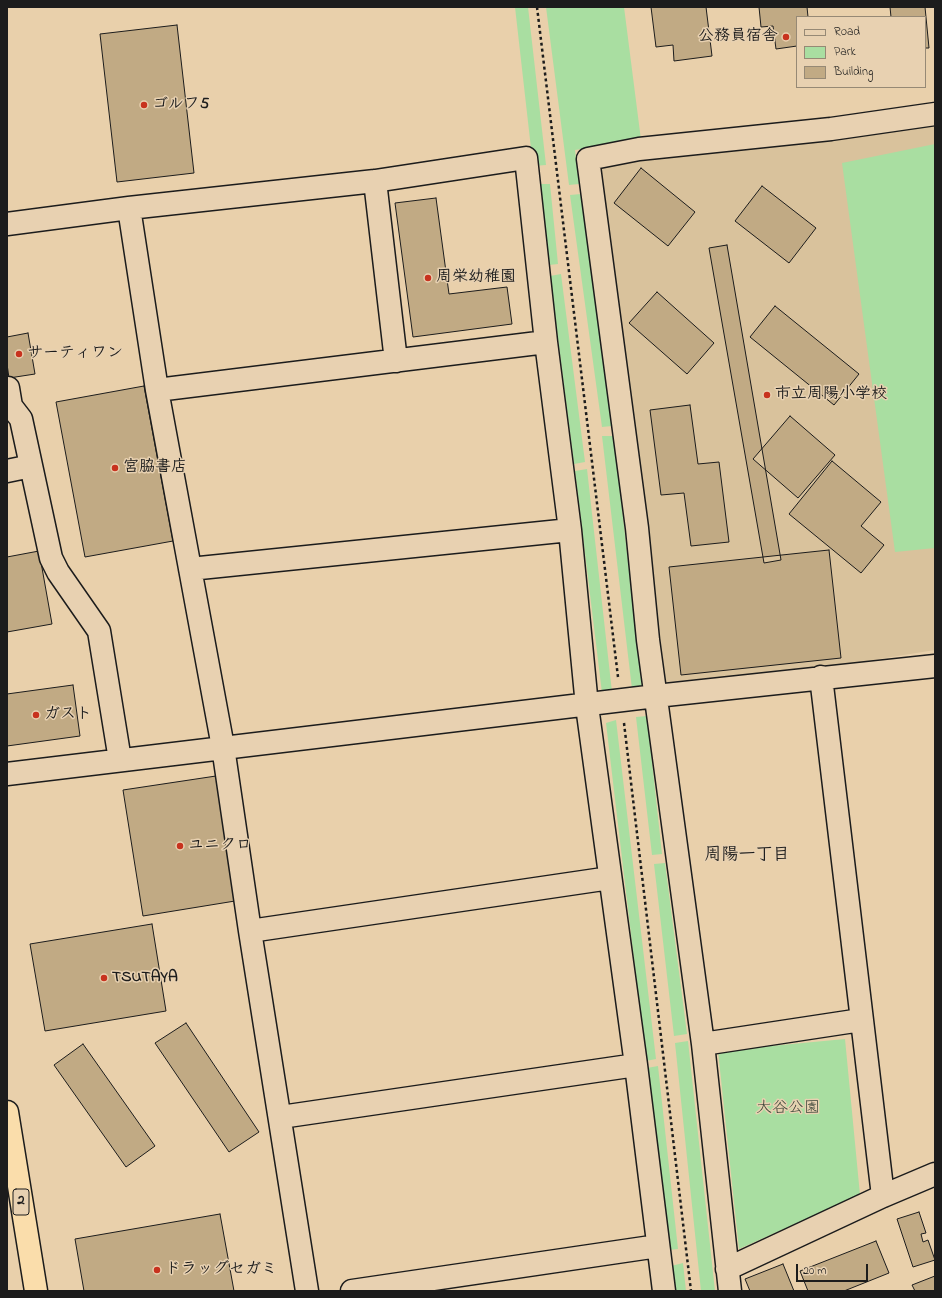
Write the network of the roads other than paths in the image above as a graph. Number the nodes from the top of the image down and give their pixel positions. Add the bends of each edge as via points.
1 (935, 114) edge
2 (375, 181) junction
3 (130, 208) junction
4 (7, 224) edge
5 (546, 342) junction
6 (396, 361) junction
7 (8, 388) edge
8 (157, 390) junction
9 (31, 466) junction
10 (7, 471) edge
11 (570, 530) junction
12 (190, 569) junction
13 (935, 666) edge
14 (821, 677) junction
15 (656, 696) junction
16 (587, 706) junction
17 (223, 747) junction
18 (120, 760) junction
19 (7, 774) edge
20 (610, 878) junction
21 (250, 931) junction
22 (861, 1020) junction
23 (703, 1044) junction
24 (636, 1065) junction
25 (7, 1112) edge
26 (281, 1117) junction
27 (935, 1174) edge
28 (883, 1196) junction
29 (658, 1246) junction
30 (728, 1269) junction
31 (36, 1291) edge
32 (307, 1291) edge
33 (352, 1291) edge
34 (664, 1291) edge
35 (730, 1291) edge

1 - 15 street via 831,129 639,149 588,159 637,528
2 - 3 street
2 - 5 street via 526,158
2 - 6 street
3 - 4 street
3 - 8 street
5 - 6 street
5 - 11 street
6 - 8 street
7 - 9 street via 11,406 21,419
8 - 12 street
9 - 10 street
9 - 18 street via 52,558 58,572 99,631
11 - 12 street
11 - 16 street
12 - 17 street
13 - 14 street
14 - 15 street
14 - 22 street
15 - 16 street
15 - 23 street
16 - 17 street
16 - 20 street
17 - 18 street
17 - 21 street
18 - 19 street
20 - 21 street
20 - 24 street
21 - 26 street
22 - 23 street
22 - 28 street
23 - 30 street
24 - 26 street
24 - 29 street
25 - 31 highway, 2
26 - 32 street
27 - 28 street
28 - 30 street
29 - 33 street
29 - 34 street
30 - 35 street

